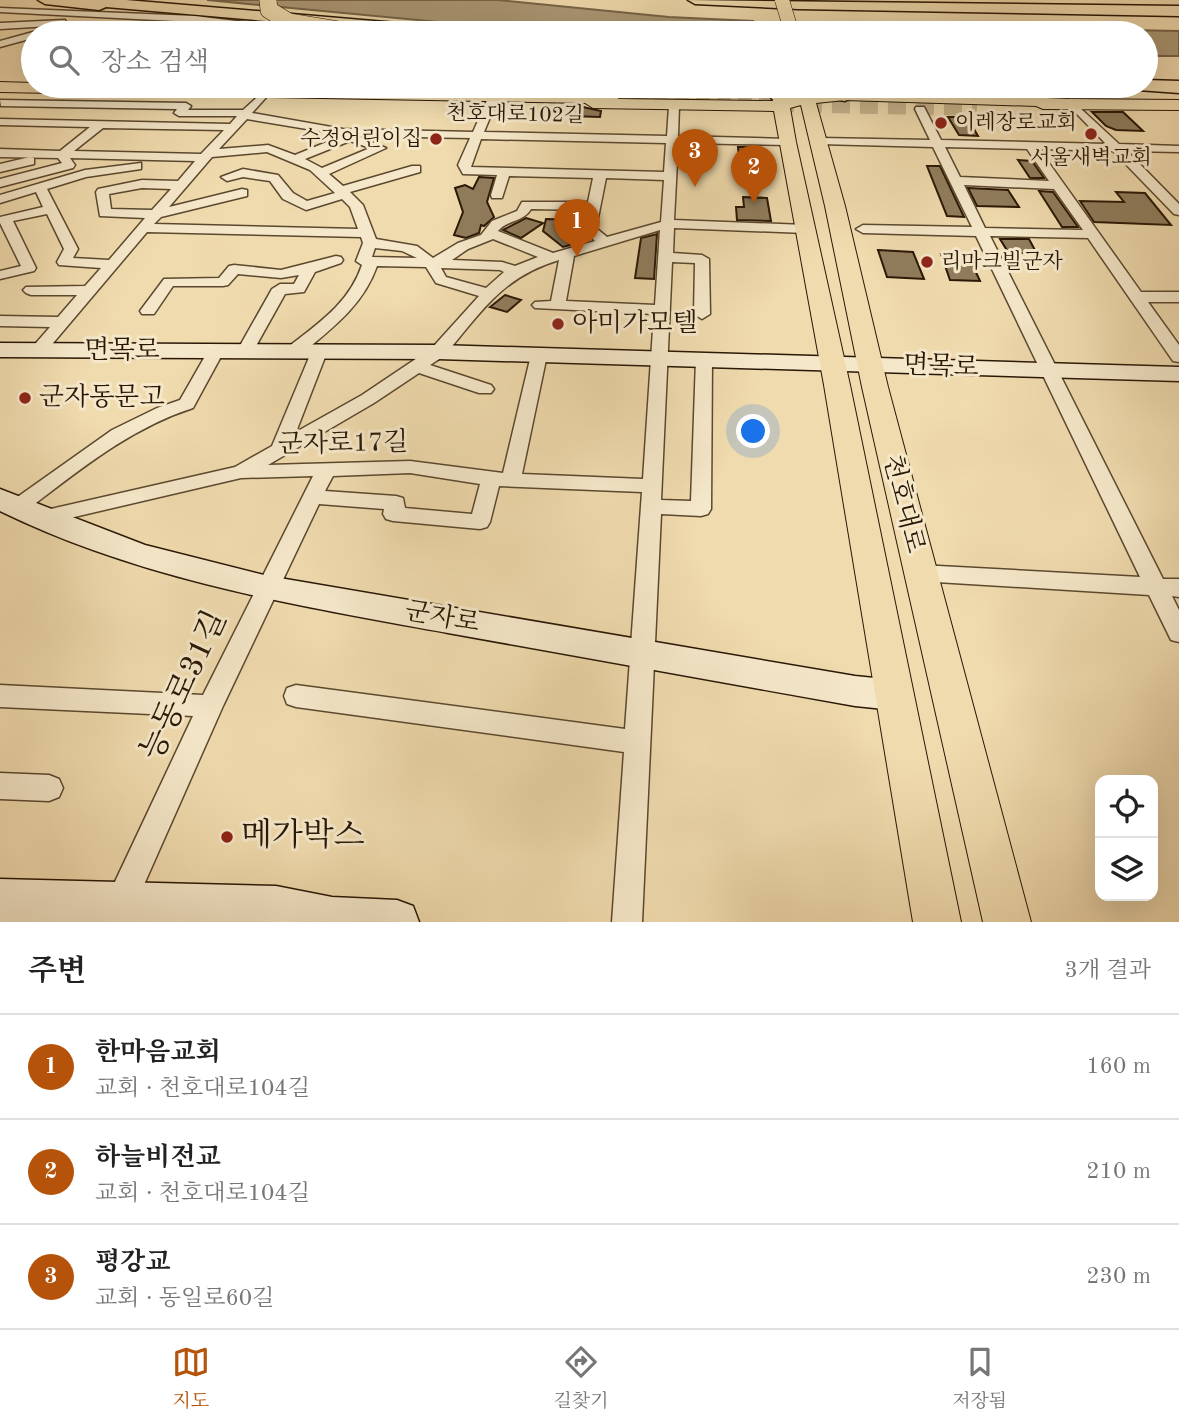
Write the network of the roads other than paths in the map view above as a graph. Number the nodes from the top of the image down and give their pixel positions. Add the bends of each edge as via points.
1 (45, 0) edge
2 (75, 0) edge
3 (268, 0) edge
4 (695, 0) edge
5 (744, 0) edge
6 (764, 0) edge
7 (782, 0) edge
8 (933, 0) edge
9 (1008, 2) junction
10 (1179, 5) edge
11 (0, 10) edge
12 (1179, 11) edge
13 (105, 15) junction
14 (768, 15) dead end
15 (90, 18) junction
16 (79, 20) joint
17 (36, 21) edge
18 (68, 21) edge
19 (167, 21) edge
20 (268, 21) edge
21 (294, 21) edge
22 (317, 21) edge
23 (788, 21) edge
24 (21, 24) edge
25 (21, 25) edge
26 (0, 26) edge
27 (14, 26) junction
28 (0, 36) edge
29 (21, 38) edge
30 (21, 43) edge
31 (0, 44) edge
32 (1158, 74) edge
33 (1179, 75) edge
34 (1158, 86) edge
35 (1179, 86) edge
36 (63, 98) edge
37 (133, 98) edge
38 (260, 98) edge
39 (495, 98) edge
40 (561, 98) edge
41 (639, 98) edge
42 (748, 98) tunnel mouth
43 (758, 98) tunnel mouth
44 (778, 98) edge
45 (813, 98) edge
46 (840, 98) edge
47 (745, 100) junction
48 (848, 102) junction
49 (975, 104) tunnel mouth
50 (122, 105) junction
51 (1179, 105) edge
52 (674, 106) junction
53 (701, 106) junction
54 (1070, 107) junction
55 (920, 109) junction
56 (1179, 112) edge
57 (244, 114) junction
58 (0, 122) edge
59 (100, 125) junction
60 (232, 127) junction
61 (0, 133) edge
62 (480, 133) junction
63 (351, 134) junction
64 (87, 135) junction
65 (164, 136) dead end
66 (819, 137) junction
67 (672, 138) junction
68 (787, 142) junction
69 (938, 143) junction
70 (1030, 145) junction
71 (1116, 147) junction
72 (1179, 149) edge
73 (0, 153) edge
74 (206, 156) junction
75 (171, 157) junction
76 (65, 159) junction
77 (295, 159) junction
78 (372, 165) dead end
79 (0, 168) edge
80 (416, 169) dead end
81 (321, 173) junction
82 (503, 173) junction
83 (530, 174) junction
84 (600, 175) junction
85 (669, 176) junction
86 (227, 177) dead end
87 (956, 181) junction
88 (0, 183) edge
89 (181, 184) junction
90 (1058, 185) junction
91 (40, 187) junction
92 (339, 189) junction
93 (526, 189) dead end
94 (242, 193) dead end
95 (496, 195) dead end
96 (0, 199) edge
97 (306, 206) junction
98 (594, 206) junction
99 (50, 209) junction
100 (1179, 211) edge
101 (156, 214) junction
102 (667, 224) junction
103 (142, 228) junction
104 (805, 229) junction
105 (863, 229) dead end
106 (981, 232) junction
107 (322, 233) junction
108 (491, 233) junction
109 (1093, 234) junction
110 (369, 238) junction
111 (605, 242) junction
112 (559, 255) junction
113 (665, 257) junction
114 (336, 260) dead end
115 (367, 261) junction
116 (431, 263) junction
117 (112, 264) junction
118 (309, 269) junction
119 (517, 271) junction
120 (0, 275) edge
121 (31, 290) dead end
122 (89, 291) junction
123 (489, 294) junction
124 (1137, 297) junction
125 (1179, 297) edge
126 (540, 305) dead end
127 (558, 306) junction
128 (662, 310) junction
129 (148, 311) dead end
130 (702, 314) dead end
131 (0, 321) edge
132 (61, 323) junction
133 (0, 350) edge
134 (37, 351) junction
135 (216, 351) junction
136 (245, 351) junction
137 (293, 352) junction
138 (319, 352) junction
139 (438, 352) junction
140 (539, 355) junction
141 (1179, 357) edge
142 (659, 358) junction
143 (704, 359) junction
144 (832, 363) junction
145 (870, 365) junction
146 (416, 366) junction
147 (1049, 371) junction
148 (1179, 374) edge
149 (485, 389) dead end
150 (281, 449) junction
151 (326, 468) junction
152 (241, 472) junction
153 (501, 480) junction
154 (650, 496) junction
155 (312, 497) junction
156 (12, 507) edge
157 (920, 573) junction
158 (1156, 587) junction
159 (268, 588) junction
160 (1179, 588) edge
161 (1179, 633) edge
162 (642, 653) junction
163 (894, 695) junction
164 (0, 696) edge
165 (296, 696) dead end
166 (210, 706) junction
167 (638, 742) junction
168 (0, 786) edge
169 (49, 788) dead end
170 (0, 901) edge
171 (116, 913) edge
172 (397, 922) edge
173 (627, 922) edge
174 (937, 922) edge
175 (1007, 922) edge

1 - 20 highway, bridge
2 - 22 highway
3 - 21 highway, bridge via 272,13
4 - 12 highway
5 - 9 highway
6 - 14 main road
7 - 23 main road, bridge
8 - 9 highway
9 - 10 highway
11 - 13 street
13 - 15 street
13 - 19 street
15 - 16 street
15 - 17 street
16 - 18 street
24 - 27 street
25 - 27 street
26 - 27 street
27 - 28 street
29 - 31 street
30 - 31 street
32 - 33 highway
34 - 35 highway
36 - 50 street, 천호대로102길
37 - 50 street
38 - 57 street
39 - 62 street
40 - 52 main road
41 - 47 main road
42 - 47 main road
43 - 47 main road
44 - 68 main road, 천호대로
45 - 66 main road, 천호대로
46 - 48 highway
47 - 53 main road
48 - 54 main road
48 - 55 main road
48 - 66 main road via 826,115
49 - 54 main road
50 - 57 street, 천호대로102길 via 186,106 179,113
50 - 59 street
51 - 54 main road
52 - 53 main road
52 - 67 street
53 - 68 main road via 765,125
54 - 55 main road
54 - 56 main road
54 - 71 street
55 - 69 street
57 - 60 street
57 - 63 street, 천호대로102길
58 - 59 street
59 - 60 street
59 - 64 street
60 - 74 street
61 - 64 street
62 - 63 street, 천호대로102길
62 - 67 street, 천호대로102길
62 - 82 street via 464,168 474,173
63 - 77 street
63 - 81 street via 380,148
64 - 65 street
64 - 76 street
66 - 69 street
66 - 145 main road, 천호대로
67 - 68 street, 천호대로102길
67 - 85 street
68 - 104 main road, 천호대로
69 - 70 street
69 - 87 street
70 - 71 street
70 - 90 street
71 - 72 street
71 - 100 street
73 - 76 street
74 - 75 street
74 - 77 street via 268,148
74 - 89 street
75 - 76 street
75 - 91 street
76 - 79 street via 37,165 32,160
76 - 88 street
77 - 81 street
78 - 92 street
80 - 92 street
81 - 92 street
82 - 83 street
82 - 95 street
83 - 84 street
83 - 93 street
84 - 85 street
84 - 98 street
85 - 102 street
86 - 97 street via 243,173 274,178 288,196
87 - 90 street
87 - 106 street
89 - 101 street
89 - 101 street via 142,184 102,192 105,213
90 - 109 street
91 - 96 street
91 - 99 street
92 - 97 street
92 - 110 street via 356,205
94 - 101 street
97 - 107 street via 319,214
98 - 108 street via 527,205 522,214 497,224
98 - 111 street via 590,230
99 - 117 street via 71,249 64,262
99 - 120 street via 5,219 29,268
101 - 103 street
102 - 104 street
102 - 111 street
102 - 113 street
103 - 107 street
103 - 117 street
104 - 144 main road, 천호대로
105 - 106 street
106 - 109 street
106 - 147 street
107 - 110 street
108 - 112 street
108 - 116 street
109 - 124 street
110 - 115 street
110 - 116 street via 413,247
111 - 112 street
112 - 119 street
112 - 127 street
113 - 128 street
113 - 130 street via 702,260
114 - 118 street
115 - 116 street
115 - 137 street via 365,282 344,310
116 - 119 street via 502,266
116 - 123 street via 441,280
117 - 122 street
118 - 129 street via 281,274 234,269 223,282 169,282
118 - 136 street via 299,289 280,289
119 - 123 street
121 - 122 street
122 - 132 street
123 - 139 street
124 - 125 street
124 - 141 street
126 - 127 street
127 - 128 street
128 - 142 street
131 - 132 street
132 - 134 street
133 - 134 street, 면목로
134 - 135 street, 면목로
135 - 136 street, 면목로
135 - 156 street via 187,404 121,432
136 - 137 street, 면목로
137 - 138 street, 면목로
138 - 139 street, 면목로
138 - 150 street
139 - 140 street, 면목로
139 - 146 street
140 - 142 street, 면목로
140 - 153 street
142 - 143 street, 면목로
142 - 154 street
143 - 144 street, 면목로
143 - 154 street, 군자로17길 via 701,509
144 - 145 street, 면목로
144 - 163 main road, 천호대로
145 - 147 street, 면목로
145 - 157 main road, 천호대로
146 - 149 street
146 - 150 street
147 - 148 street, 면목로
147 - 158 street
150 - 152 street
151 - 152 street, 군자로17길
151 - 153 street, 군자로17길 via 410,467
151 - 155 street, 능동로31길
152 - 156 street, 군자로17길
153 - 154 street, 군자로17길
153 - 155 street via 480,522 393,514 396,503
154 - 162 street
155 - 159 street, 능동로31길
156 - 159 street, 군자로 via 139,555
157 - 158 street
157 - 175 main road, 천호대로
158 - 160 street
158 - 161 street
159 - 162 street, 군자로
159 - 166 street, 능동로31길
162 - 163 street, 군자로
162 - 167 street
163 - 174 main road, 천호대로
164 - 166 street
165 - 167 street
166 - 171 street, 능동로31길
167 - 173 street
168 - 169 street
170 - 171 street
171 - 172 street via 276,908 331,919

